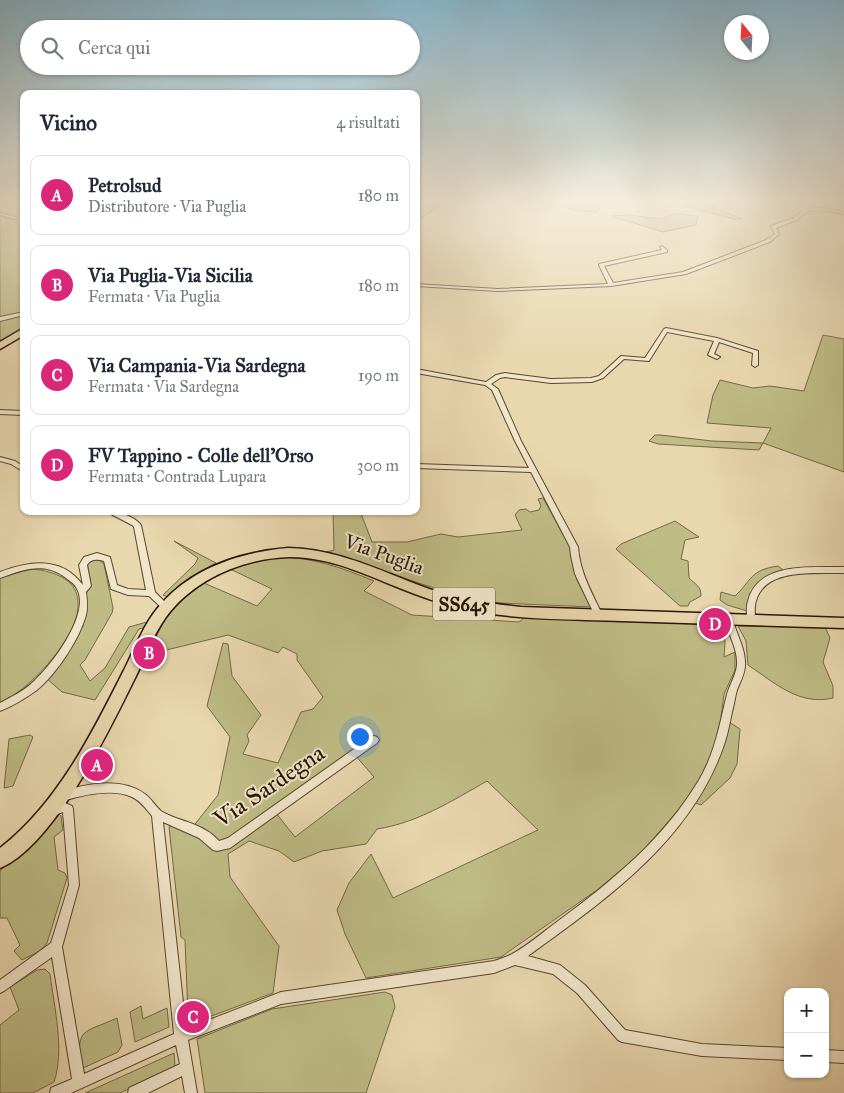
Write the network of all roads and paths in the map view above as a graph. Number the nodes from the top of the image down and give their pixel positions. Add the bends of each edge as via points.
1 (665, 251) edge
2 (743, 251) edge
3 (420, 285) edge
4 (611, 285) junction
5 (20, 314) edge
6 (0, 319) edge
7 (20, 334) edge
8 (716, 340) junction
9 (0, 346) edge
10 (717, 357) dead end
11 (754, 365) dead end
12 (420, 372) edge
13 (487, 384) junction
14 (0, 412) edge
15 (20, 413) edge
16 (0, 459) edge
17 (420, 466) edge
18 (20, 467) edge
19 (533, 470) junction
20 (117, 515) edge
21 (844, 570) edge
22 (0, 575) edge
23 (82, 592) junction
24 (151, 592) junction
25 (166, 607) junction
26 (599, 616) junction
27 (729, 621) junction
28 (751, 621) junction
29 (844, 623) edge
30 (136, 660) junction
31 (0, 707) edge
32 (374, 740) dead end
33 (73, 773) junction
34 (84, 792) junction
35 (56, 800) junction
36 (46, 814) junction
37 (158, 814) junction
38 (30, 825) junction
39 (2, 858) edge
40 (56, 947) junction
41 (515, 959) junction
42 (0, 987) edge
43 (181, 1037) junction
44 (784, 1054) edge
45 (829, 1056) edge
46 (844, 1057) edge
47 (187, 1068) junction
48 (79, 1082) junction
49 (56, 1093) edge
50 (134, 1093) edge
51 (191, 1093) edge

1 - 4 street via 600,265
2 - 4 street via 684,274
3 - 4 street via 498,290
5 - 6 street
7 - 9 main road
8 - 10 street via 711,355
8 - 11 street via 756,352
8 - 13 street via 666,330 647,360 623,357 596,379 551,381 505,375
12 - 13 street
13 - 19 street via 498,393
14 - 15 street
16 - 18 street
17 - 19 street
19 - 26 street via 574,547 579,578
20 - 24 street via 138,527
21 - 28 street via 774,576 755,594
22 - 23 street via 17,568 48,567 61,570 76,582
23 - 24 street via 87,586 83,565 87,559 97,556 107,560 114,587 128,592
23 - 31 street via 79,624 56,660 36,685
24 - 25 street
25 - 26 main road, Via Puglia / SS645 via 198,580 216,570 249,558 290,552 337,558 436,596 476,607
25 - 30 main road, Via Puglia / SS645
26 - 27 main road, SS645
27 - 28 main road, SS645
27 - 41 street via 739,646 739,676 715,760 698,794 656,847 618,882
28 - 29 main road, SS645
30 - 33 main road, Via Puglia / SS645
30 - 38 main road, Via Puglia / SS645 via 118,683 48,801
32 - 37 street, Via Sardegna via 230,843 217,846 203,834
33 - 34 street via 68,788
33 - 35 main road, Via Puglia / SS645
34 - 35 street, Via Sardegna
34 - 36 street, Via Sardegna
34 - 37 street, Via Sardegna via 122,789 140,796
35 - 36 main road, Via Puglia / SS645
35 - 38 street
36 - 39 main road, Via Puglia / SS645
36 - 40 street via 63,807 68,809 70,824 74,886
37 - 43 street
38 - 39 main road, Via Puglia / SS645
40 - 42 street
40 - 48 street
41 - 43 street via 494,967 281,998
41 - 44 street via 556,970 581,988 622,1036 702,1050
43 - 47 street
43 - 48 street
45 - 46 street
47 - 50 street
47 - 51 street
48 - 49 street

